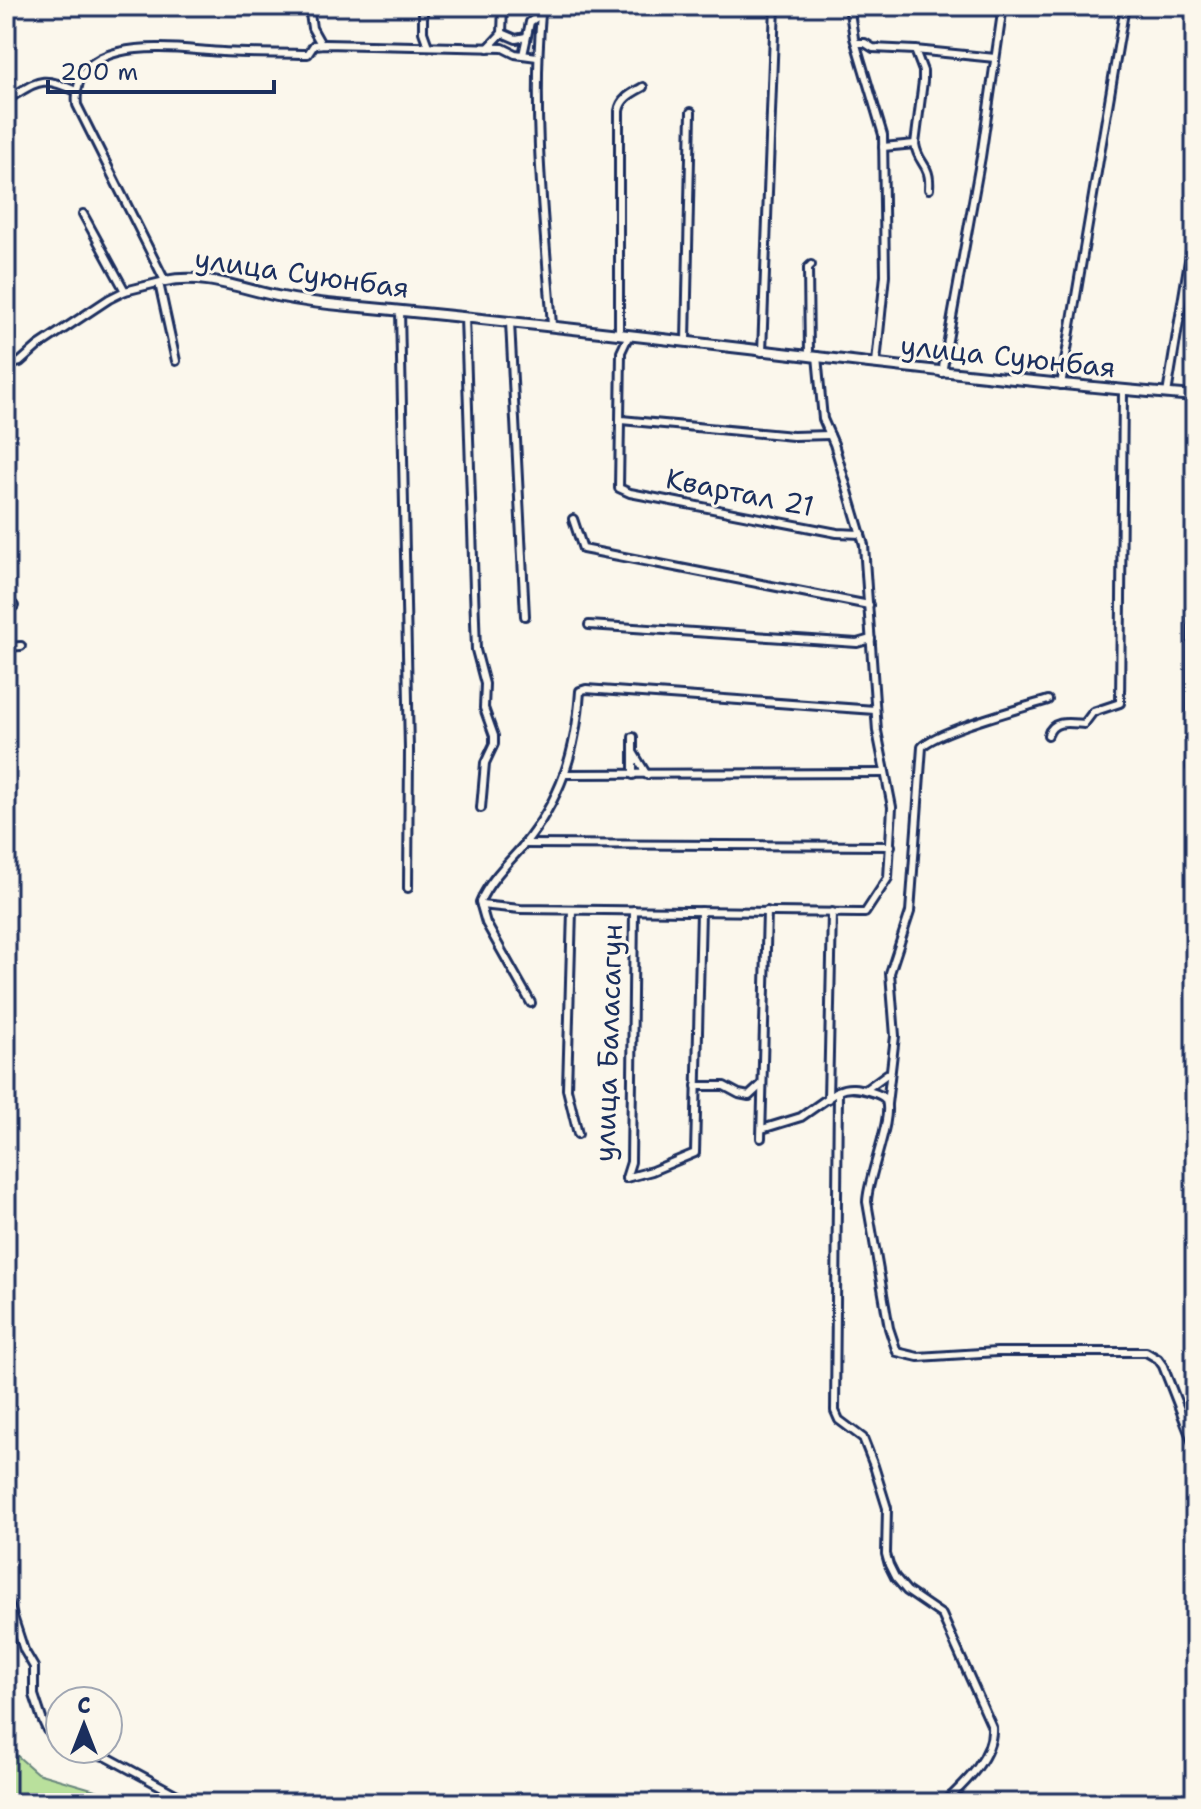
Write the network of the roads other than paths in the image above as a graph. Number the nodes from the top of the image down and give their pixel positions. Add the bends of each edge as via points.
1 (309, 6) edge
2 (423, 6) edge
3 (503, 6) edge
4 (546, 6) edge
5 (775, 6) edge
6 (849, 6) edge
7 (1003, 6) edge
8 (1125, 6) edge
9 (541, 14) junction
10 (502, 33) junction
11 (526, 37) junction
12 (856, 43) junction
13 (321, 44) junction
14 (428, 46) junction
15 (488, 48) junction
16 (915, 50) junction
17 (523, 55) junction
18 (537, 57) junction
19 (995, 58) junction
20 (643, 87) dead end
21 (76, 91) junction
22 (6, 100) edge
23 (691, 112) dead end
24 (915, 144) junction
25 (883, 147) junction
26 (929, 189) dead end
27 (83, 214) dead end
28 (1195, 224) edge
29 (811, 265) dead end
30 (162, 282) junction
31 (125, 291) junction
32 (400, 310) junction
33 (465, 317) junction
34 (510, 322) junction
35 (552, 325) junction
36 (624, 334) junction
37 (686, 341) junction
38 (762, 352) junction
39 (813, 356) junction
40 (176, 361) dead end
41 (876, 363) junction
42 (6, 366) edge
43 (942, 373) junction
44 (1061, 385) junction
45 (1123, 391) junction
46 (1167, 394) junction
47 (1195, 396) edge
48 (621, 420) junction
49 (830, 435) junction
50 (573, 519) dead end
51 (861, 534) junction
52 (6, 598) edge
53 (869, 605) junction
54 (14, 606) dead end
55 (525, 616) dead end
56 (589, 625) dead end
57 (871, 639) junction
58 (21, 646) dead end
59 (6, 647) edge
60 (1048, 700) dead end
61 (875, 710) junction
62 (1048, 735) dead end
63 (633, 737) dead end
64 (633, 752) junction
65 (1191, 768) dead end
66 (884, 773) junction
67 (564, 774) junction
68 (633, 775) junction
69 (647, 775) junction
70 (481, 808) dead end
71 (524, 844) junction
72 (891, 846) junction
73 (408, 888) dead end
74 (481, 905) junction
75 (572, 910) junction
76 (634, 910) junction
77 (701, 911) junction
78 (767, 911) junction
79 (832, 912) junction
80 (531, 1003) dead end
81 (889, 1071) junction
82 (763, 1083) junction
83 (696, 1086) junction
84 (865, 1090) junction
85 (838, 1091) junction
86 (828, 1099) junction
87 (887, 1104) junction
88 (762, 1129) junction
89 (578, 1134) dead end
90 (761, 1138) dead end
91 (1195, 1448) edge
92 (6, 1595) edge
93 (44, 1723) edge
94 (122, 1765) edge
95 (192, 1803) edge
96 (944, 1803) edge

1 - 13 street
2 - 14 street
3 - 10 street
4 - 9 street
5 - 38 street
6 - 12 street
7 - 19 street
8 - 44 street
9 - 11 street via 530,22
9 - 18 street
10 - 11 street
10 - 15 street
11 - 17 street
12 - 16 street
12 - 25 street
13 - 14 street
13 - 21 street via 308,54 125,49 93,64
14 - 15 street
15 - 17 street
16 - 19 street
16 - 24 street via 923,81
17 - 18 street
18 - 35 street
19 - 43 street
20 - 36 street via 625,98 619,111
21 - 22 street via 39,81
21 - 30 street via 77,105
23 - 37 street
24 - 25 street
24 - 26 street via 929,170
25 - 41 street via 885,275
27 - 31 street
28 - 46 street
29 - 39 street
30 - 31 street, улица Суюнбая
30 - 32 street, улица Суюнбая via 185,277 211,280 312,302
30 - 40 street
31 - 42 street, улица Суюнбая via 20,362
32 - 33 street, улица Суюнбая
32 - 73 street
33 - 34 street, улица Суюнбая
33 - 70 street via 476,650 485,684 484,708 494,736 485,763
34 - 35 street, улица Суюнбая
34 - 55 street
35 - 36 street, улица Суюнбая
36 - 37 street, улица Суюнбая
36 - 48 street
37 - 38 street, улица Суюнбая
38 - 39 street, улица Суюнбая
39 - 41 street, улица Суюнбая
39 - 49 street
41 - 43 street, улица Суюнбая
43 - 44 street, улица Суюнбая
44 - 45 street, улица Суюнбая
45 - 46 street, улица Суюнбая
45 - 62 street via 1120,703 1093,712 1084,724 1055,725
46 - 47 street, улица Суюнбая
47 - 65 street
48 - 49 street
48 - 51 street, Квартал 21 via 619,488
49 - 51 street
50 - 53 street via 583,549
51 - 53 street
52 - 54 street
53 - 57 street
56 - 57 street via 857,643
57 - 61 street
58 - 59 street
60 - 81 street via 955,729 922,747 910,912 890,973 895,1036
61 - 66 street
61 - 67 street via 583,689
63 - 64 street
64 - 68 street
64 - 69 street
66 - 69 street
66 - 72 street via 892,807
67 - 68 street
67 - 71 street via 552,806
68 - 69 street
71 - 72 street
71 - 74 street via 493,880
72 - 79 street via 888,878 869,910
74 - 75 street
74 - 80 street
75 - 76 street
75 - 89 street via 567,1089
76 - 77 street
76 - 83 street, улица Баласагун via 631,1162 626,1178 695,1153
77 - 78 street
77 - 83 street
78 - 79 street
78 - 82 street
79 - 86 street
81 - 84 street
81 - 87 street
82 - 83 street via 749,1096 724,1086
82 - 88 street
84 - 85 street
84 - 87 street via 881,1095
85 - 86 street
85 - 96 street via 835,1411 863,1438 872,1459 887,1508 889,1565 907,1591 942,1615 992,1727 981,1760
86 - 88 street via 788,1123
87 - 91 street via 867,1202 897,1352 918,1357 1146,1352 1163,1366
88 - 90 street
92 - 93 street via 34,1667 34,1695
94 - 95 street

